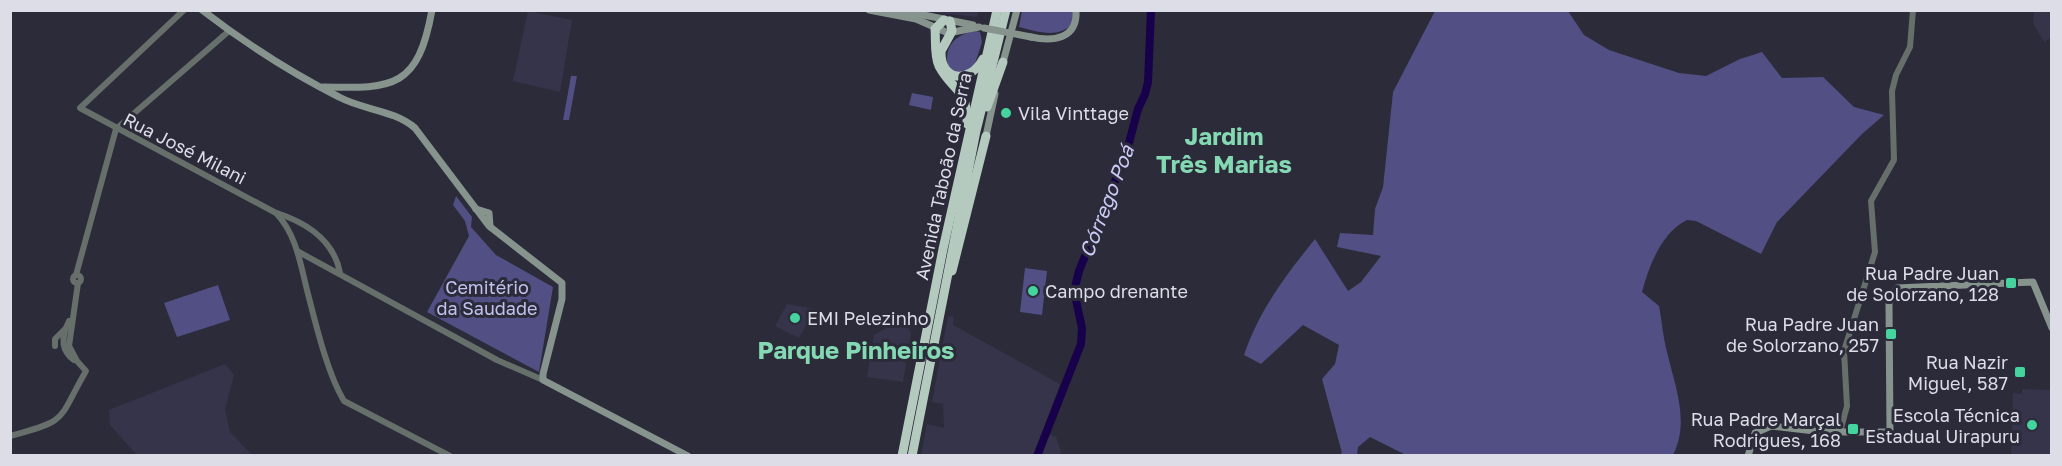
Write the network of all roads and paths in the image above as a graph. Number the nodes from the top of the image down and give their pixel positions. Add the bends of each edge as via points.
1 (184, 10) edge
2 (202, 10) edge
3 (432, 10) edge
4 (869, 10) edge
5 (898, 10) edge
6 (998, 10) edge
7 (1006, 10) edge
8 (1017, 10) edge
9 (1076, 10) edge
10 (1913, 10) edge
11 (947, 20) junction
12 (982, 27) junction
13 (935, 29) junction
14 (229, 31) junction
15 (951, 33) junction
16 (989, 46) junction
17 (1003, 62) junction
18 (322, 87) junction
19 (349, 88) junction
20 (345, 100) junction
21 (116, 129) junction
22 (976, 131) junction
23 (986, 136) joint
24 (966, 146) junction
25 (276, 213) junction
26 (297, 251) junction
27 (340, 273) junction
28 (938, 313) junction
29 (2052, 328) edge
30 (67, 331) junction
31 (56, 346) dead end
32 (77, 362) junction
33 (543, 381) junction
34 (1840, 432) junction
35 (10, 436) edge
36 (915, 439) junction
37 (450, 456) edge
38 (688, 456) edge
39 (902, 456) edge
40 (912, 456) edge
41 (917, 456) edge
42 (1748, 456) edge

1 - 21 street, Rua José Milani via 80,108
2 - 14 main road
3 - 19 main road via 422,54 409,72 389,84
4 - 13 main road via 916,19
5 - 11 main road
6 - 16 highway, Avenida Taboão da Serra
7 - 22 highway, Avenida Taboão da Serra
8 - 17 main road
9 - 12 main road, bridge via 1073,28 1064,37 1049,40
10 - 34 street via 1910,46 1892,91 1894,160 1871,201 1875,252 1844,351 1847,406
11 - 12 main road
11 - 13 highway
11 - 15 highway
12 - 15 main road
13 - 15 main road
13 - 24 highway via 937,60 961,92 967,108
14 - 18 main road
14 - 21 street
15 - 16 highway via 940,57 944,67 956,76 974,73
16 - 24 highway, Avenida Taboão da Serra
17 - 22 highway
17 - 23 main road
18 - 19 main road
18 - 20 main road
19 - 20 main road
20 - 33 main road via 409,123 476,209 489,213 490,227 562,283 562,299
21 - 25 street, Rua José Milani
21 - 30 street
22 - 28 highway, Avenida Taboão da Serra
23 - 28 highway via 956,261
24 - 39 highway, Avenida Taboão da Serra
25 - 26 street, Rua José Milani via 289,227
25 - 27 street, Rua José Milani via 296,219 324,240 338,259
26 - 27 street
26 - 37 street, Rua José Milani via 344,401
27 - 33 street via 497,360
28 - 36 highway, Avenida Taboão da Serra
29 - 34 main road via 2033,282 1897,288 1889,303 1890,432
30 - 31 street via 55,339
30 - 32 street
30 - 32 street via 64,348
32 - 35 street via 86,371 62,417
33 - 38 main road
34 - 42 main road via 1767,427 1755,433
36 - 40 highway, Avenida Taboão da Serra
36 - 41 main road

